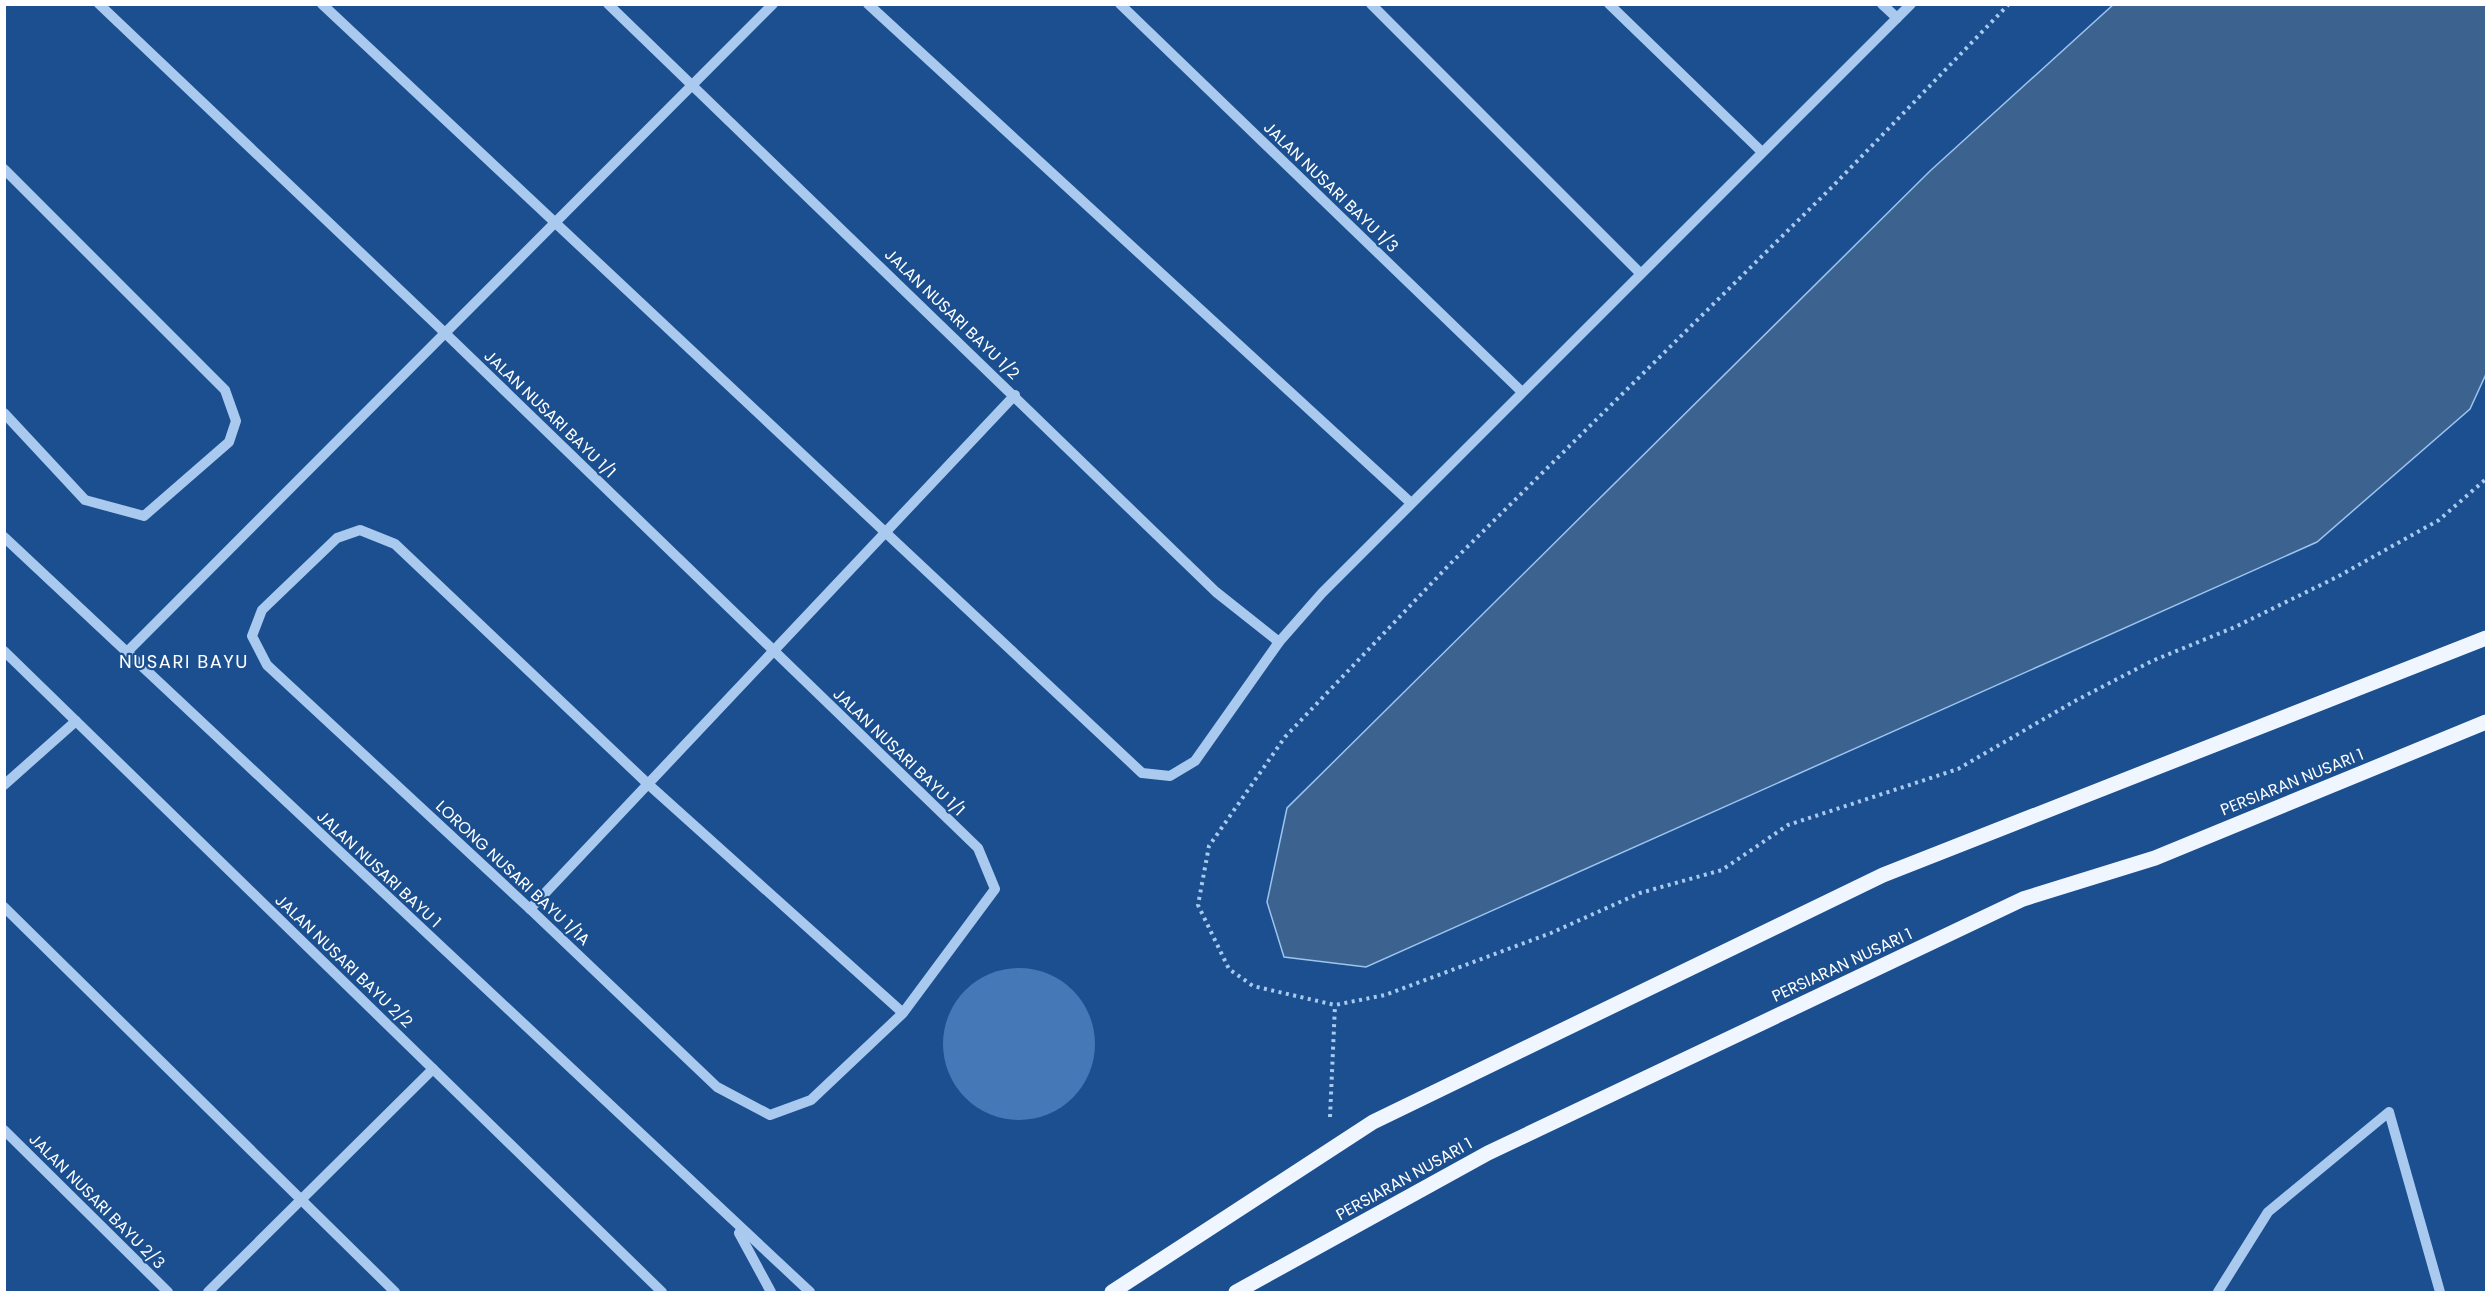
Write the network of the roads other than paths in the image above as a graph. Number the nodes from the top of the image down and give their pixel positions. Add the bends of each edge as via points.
1 (99, 4) edge
2 (322, 4) edge
3 (608, 4) edge
4 (773, 4) edge
5 (868, 4) edge
6 (1120, 4) edge
7 (1371, 4) edge
8 (1609, 4) edge
9 (1882, 4) edge
10 (1911, 4) edge
11 (1896, 18) junction
12 (692, 86) junction
13 (1762, 152) junction
14 (4, 169) edge
15 (556, 223) junction
16 (1640, 273) junction
17 (444, 332) junction
18 (1521, 391) junction
19 (1015, 395) junction
20 (4, 413) edge
21 (1411, 503) junction
22 (885, 532) junction
23 (4, 537) edge
24 (2487, 638) edge
25 (1279, 642) junction
26 (4, 651) edge
27 (127, 652) junction
28 (773, 652) junction
29 (76, 721) junction
30 (2487, 722) edge
31 (648, 784) junction
32 (4, 785) edge
33 (4, 907) edge
34 (530, 909) junction
35 (903, 1013) junction
36 (433, 1069) junction
37 (4, 1130) edge
38 (300, 1201) junction
39 (733, 1223) junction
40 (168, 1293) edge
41 (208, 1293) edge
42 (395, 1293) edge
43 (662, 1293) edge
44 (771, 1293) edge
45 (810, 1293) edge
46 (1112, 1293) edge
47 (1236, 1293) edge
48 (2218, 1293) edge
49 (2440, 1293) edge

1 - 17 street, JALAN NUSARI BAYU 1/1
2 - 15 street
3 - 12 street, JALAN NUSARI BAYU 1/2
4 - 12 street
5 - 21 street
6 - 18 street, JALAN NUSARI BAYU 1/3
7 - 16 street
8 - 13 street
9 - 11 street
10 - 11 street
11 - 13 street
12 - 15 street
12 - 19 street, JALAN NUSARI BAYU 1/2
13 - 16 street
14 - 20 street via 225,390 236,421 229,442 144,516 86,500
15 - 17 street
15 - 22 street
16 - 18 street
17 - 27 street
17 - 28 street, JALAN NUSARI BAYU 1/1
18 - 21 street
19 - 22 street
19 - 25 street, JALAN NUSARI BAYU 1/2 via 1216,592
21 - 25 street via 1322,592
22 - 25 street via 1142,773 1170,776 1195,761
22 - 28 street
23 - 27 street, JALAN NUSARI BAYU 1
24 - 46 main road via 1883,874 1373,1122
26 - 29 street, JALAN NUSARI BAYU 2/2
27 - 39 street, JALAN NUSARI BAYU 1
28 - 31 street
28 - 35 street, JALAN NUSARI BAYU 1/1 via 978,848 995,889
29 - 32 street
29 - 36 street, JALAN NUSARI BAYU 2/2
30 - 47 main road, PERSIARAN NUSARI 1 via 2155,858 2024,899 1488,1153
31 - 34 street
31 - 34 street, LORONG NUSARI BAYU 1/1A via 395,544 360,530 337,538 262,610 252,636 267,665
31 - 35 street
33 - 38 street
34 - 35 street, LORONG NUSARI BAYU 1/1A via 717,1087 770,1115 811,1100
36 - 38 street
36 - 43 street, JALAN NUSARI BAYU 2/2
37 - 40 street, JALAN NUSARI BAYU 2/3
38 - 41 street
38 - 42 street
39 - 44 street, JALAN NUSARI BAYU 1
39 - 45 street, JALAN NUSARI BAYU 1
48 - 49 street via 2268,1212 2390,1112

